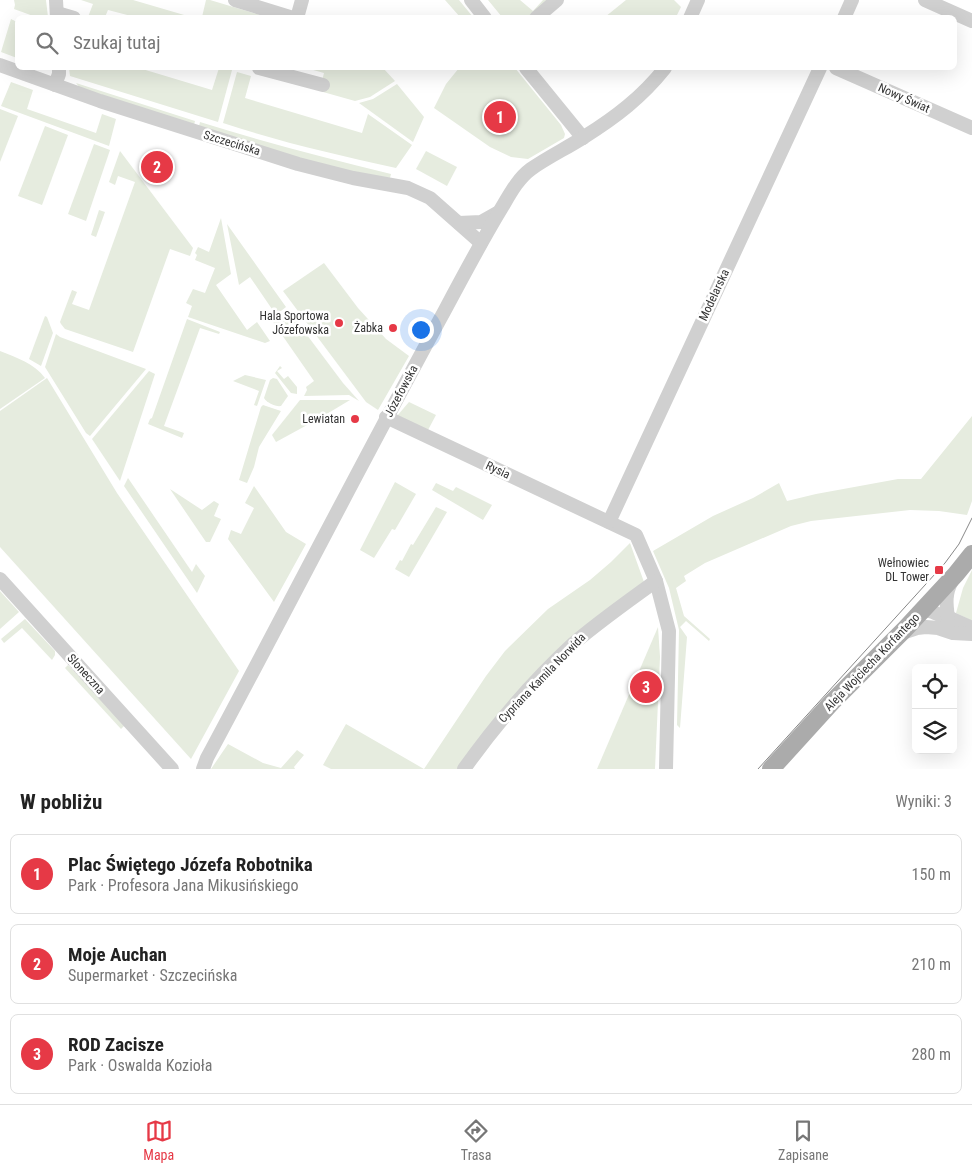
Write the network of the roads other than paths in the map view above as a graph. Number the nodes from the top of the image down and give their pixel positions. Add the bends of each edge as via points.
1 (236, 0) edge
2 (302, 0) edge
3 (471, 0) edge
4 (556, 0) edge
5 (698, 0) edge
6 (852, 0) edge
7 (924, 0) edge
8 (284, 15) edge
9 (298, 15) edge
10 (483, 15) edge
11 (539, 15) edge
12 (691, 15) edge
13 (845, 15) edge
14 (972, 21) edge
15 (0, 65) edge
16 (59, 70) edge
17 (266, 70) edge
18 (528, 70) edge
19 (663, 70) edge
20 (819, 70) edge
21 (841, 70) edge
22 (55, 85) junction
23 (323, 85) dead end
24 (972, 128) edge
25 (583, 138) junction
26 (499, 212) junction
27 (459, 223) junction
28 (481, 243) junction
29 (386, 417) junction
30 (609, 522) junction
31 (972, 554) edge
32 (956, 574) junction
33 (0, 579) edge
34 (656, 581) junction
35 (923, 609) junction
36 (948, 617) junction
37 (938, 628) junction
38 (972, 628) edge
39 (901, 633) junction
40 (972, 634) edge
41 (172, 769) edge
42 (203, 769) edge
43 (464, 769) edge
44 (666, 769) edge
45 (771, 769) edge

1 - 8 street
2 - 9 street
3 - 10 street
4 - 11 street
5 - 12 street
6 - 13 street
7 - 14 street
15 - 22 street, Szczecińska
16 - 22 street
17 - 23 street
18 - 25 street
19 - 25 street, Józefowska via 631,104
20 - 30 street, Modelarska
21 - 24 street, Nowy Świat
22 - 27 street, Szczecińska via 298,164 408,188 430,198
25 - 26 street, Józefowska via 524,174
26 - 27 street via 481,222
26 - 28 street, Józefowska
27 - 28 street, Szczecińska
28 - 29 street, Józefowska
29 - 30 street, Rysia
29 - 42 street, Józefowska
30 - 34 street, Rysia via 636,535
31 - 32 main road, Aleja Wojciecha Korfantego
32 - 35 main road, Aleja Wojciecha Korfantego
32 - 36 street via 948,587
33 - 41 street, Słoneczna
34 - 43 street, Cypriana Kamila Norwida via 558,658 520,698
34 - 44 street, Rysia via 669,631
35 - 36 street
35 - 37 street
35 - 39 main road, Aleja Wojciecha Korfantego
36 - 38 street
37 - 39 street via 917,628
37 - 40 street
39 - 45 main road, Aleja Wojciecha Korfantego

